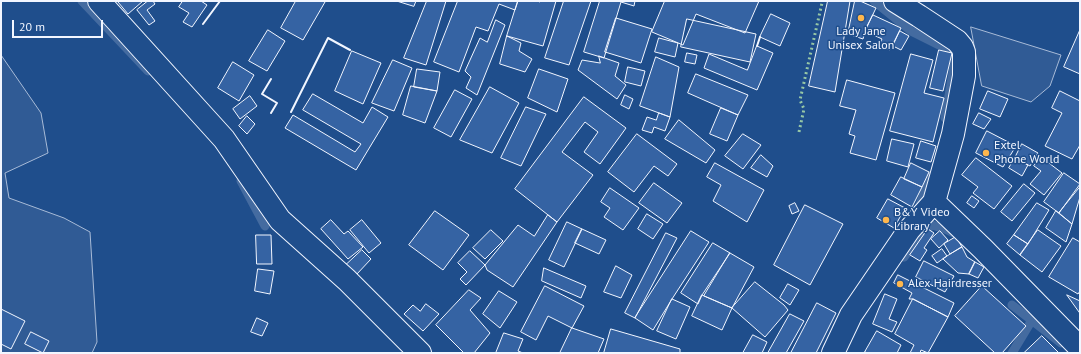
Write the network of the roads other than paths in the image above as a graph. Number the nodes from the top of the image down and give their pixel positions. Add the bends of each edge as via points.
1 (99, 1) edge
2 (895, 1) edge
3 (934, 202) junction
4 (1080, 348) edge
5 (420, 353) edge
6 (833, 353) edge

1 - 5 street via 224,139 280,220 347,280
2 - 3 street via 957,41 964,52 964,76 953,134
3 - 4 street via 983,248
3 - 6 street via 909,230 851,315

